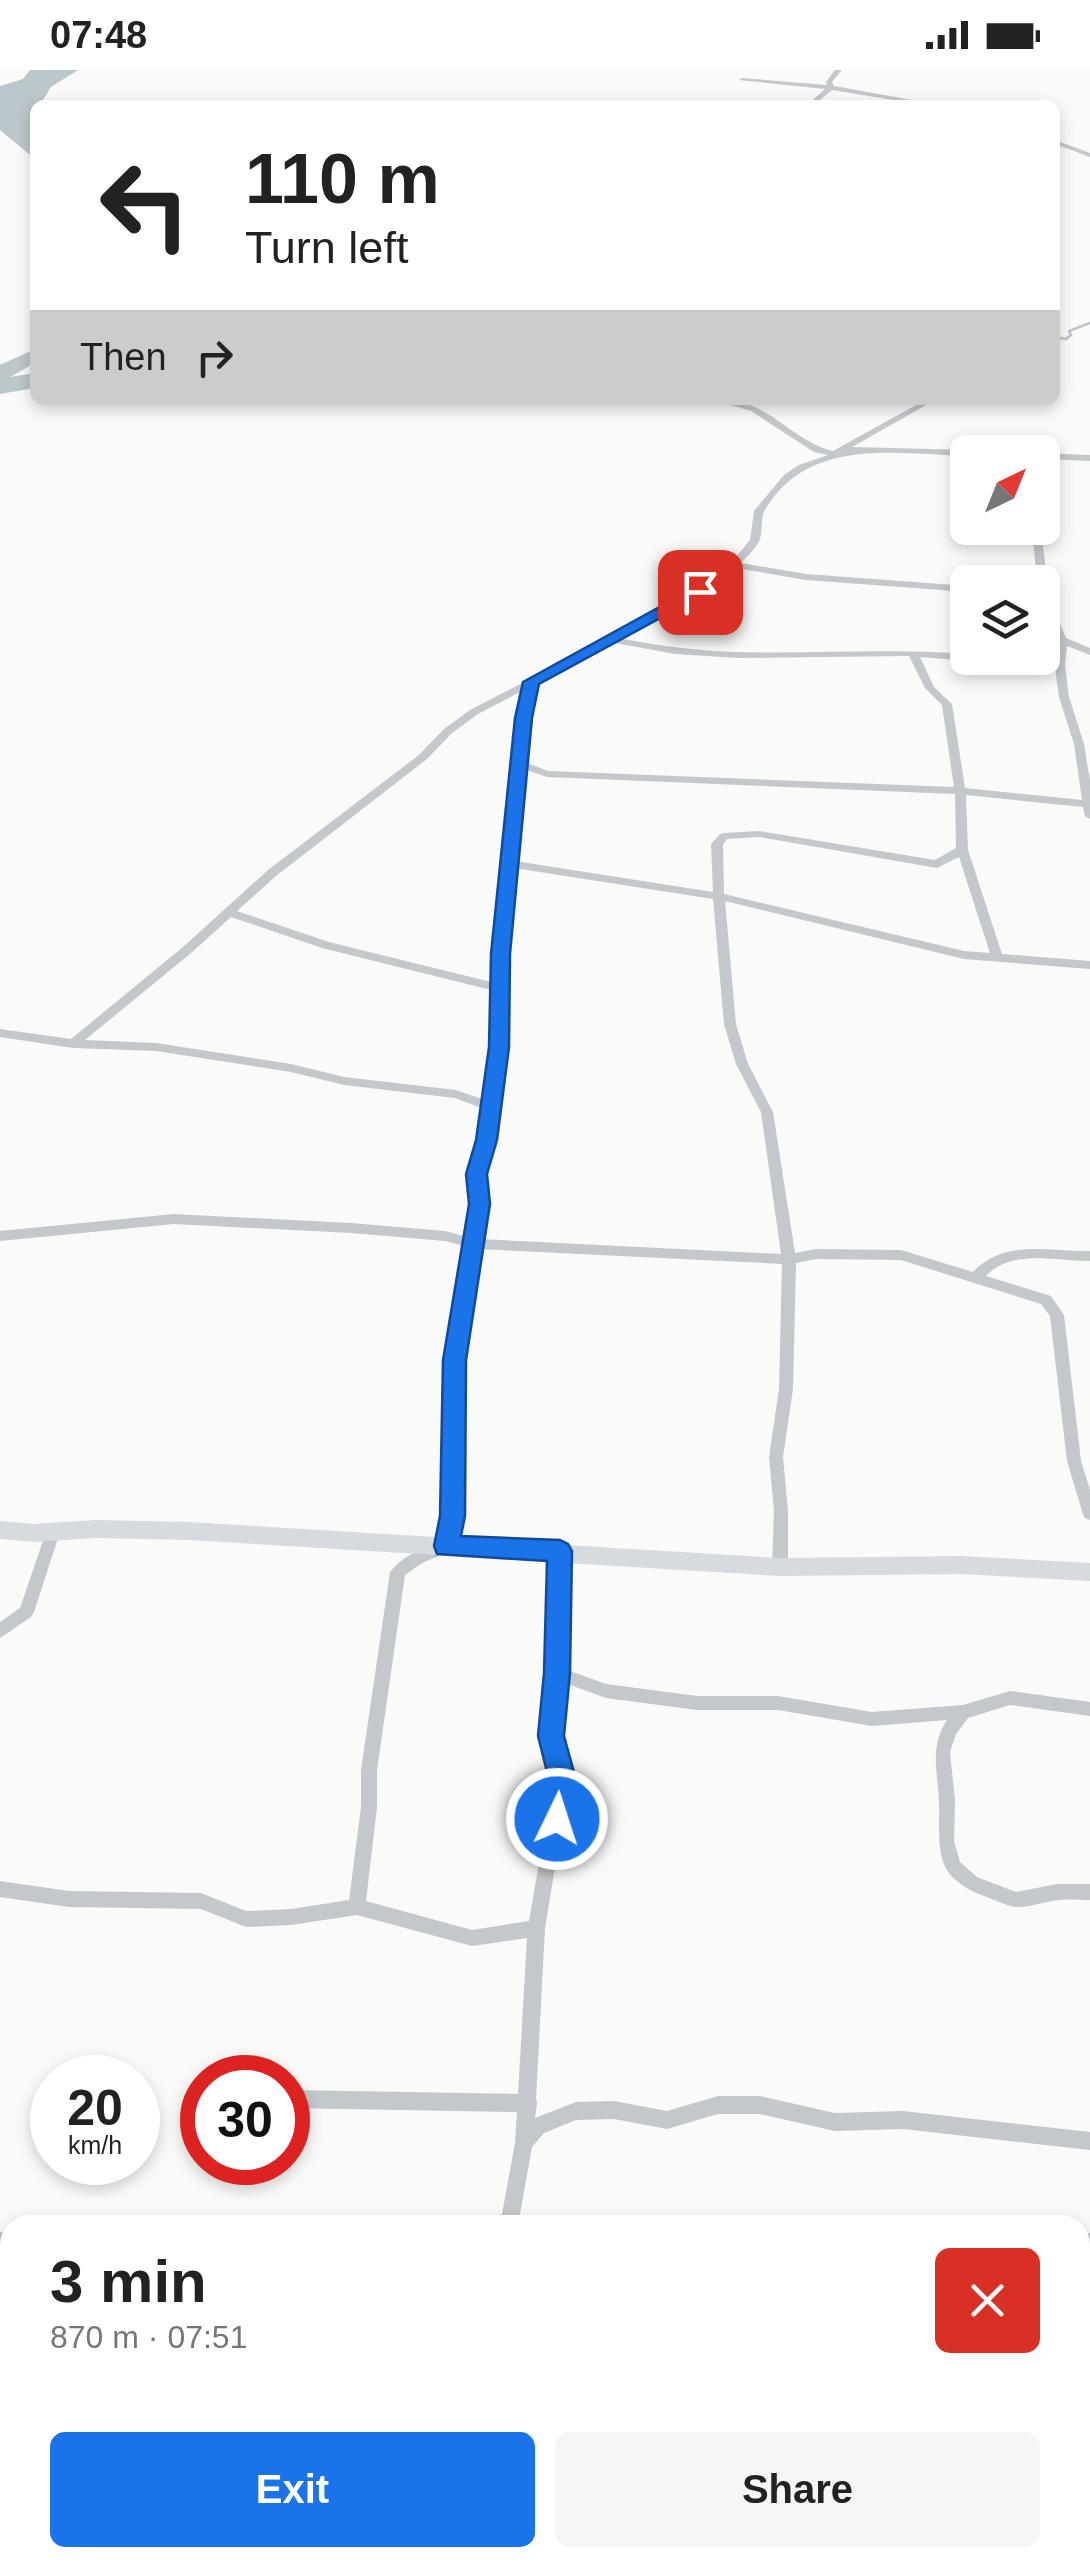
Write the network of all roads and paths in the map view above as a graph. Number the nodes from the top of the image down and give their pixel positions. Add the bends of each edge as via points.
1 (839, 70) edge
2 (742, 80) dead end
3 (831, 87) junction
4 (816, 100) edge
5 (908, 100) edge
6 (1060, 144) edge
7 (1090, 154) edge
8 (738, 405) edge
9 (921, 405) edge
10 (950, 453) edge
11 (834, 454) junction
12 (1060, 457) edge
13 (1090, 458) edge
14 (734, 565) junction
15 (950, 588) edge
16 (1060, 635) edge
17 (613, 640) junction
18 (1062, 640) junction
19 (1090, 652) edge
20 (913, 653) junction
21 (950, 656) edge
22 (1060, 665) joint
23 (531, 682) junction
24 (519, 764) junction
25 (960, 791) junction
26 (1089, 808) edge
27 (962, 850) junction
28 (511, 864) junction
29 (720, 896) junction
30 (229, 912) junction
31 (996, 955) junction
32 (1090, 965) edge
33 (498, 988) junction
34 (0, 1033) edge
35 (73, 1044) junction
36 (488, 1106) junction
37 (0, 1236) edge
38 (474, 1244) junction
39 (1090, 1256) edge
40 (789, 1260) junction
41 (977, 1277) junction
42 (1090, 1514) edge
43 (0, 1530) edge
44 (53, 1532) junction
45 (446, 1546) junction
46 (560, 1551) junction
47 (780, 1567) junction
48 (1090, 1572) edge
49 (0, 1631) edge
50 (557, 1673) junction
51 (1090, 1709) edge
52 (963, 1712) junction
53 (0, 1890) edge
54 (1090, 1892) edge
55 (357, 1907) junction
56 (536, 1928) junction
57 (310, 2100) edge
58 (528, 2103) junction
59 (1090, 2141) edge
60 (524, 2143) junction
61 (510, 2215) edge

1 - 3 street
2 - 3 street
3 - 4 street
3 - 5 street
6 - 7 street
8 - 11 street
9 - 11 street
10 - 11 street
11 - 14 street via 787,478 759,511 755,541
12 - 13 street
14 - 15 street via 806,578
14 - 17 street via 700,592
16 - 18 street
17 - 20 street via 738,655
17 - 23 street
18 - 19 street
18 - 22 street
20 - 21 street
20 - 25 street via 946,704
22 - 26 street
23 - 24 street
23 - 30 street via 448,731
24 - 25 street via 547,774
24 - 28 street
25 - 26 street
25 - 27 street
27 - 29 street via 937,864 737,833 718,844
27 - 31 street
28 - 29 street
28 - 33 street
29 - 31 street via 964,955
29 - 40 street via 730,1024 767,1112
30 - 33 street via 326,946
30 - 35 street
31 - 32 street
33 - 36 street via 499,1047
34 - 35 street
35 - 36 street via 156,1047 344,1082 456,1094
36 - 38 street via 476,1174
37 - 38 street via 174,1218 411,1233
38 - 40 street
38 - 45 street via 454,1360 453,1502
39 - 41 street via 1016,1253 986,1265
40 - 41 street via 901,1255
40 - 47 street via 786,1388 776,1457
41 - 42 street via 1032,1293 1057,1316 1074,1461
43 - 44 street
44 - 45 street via 189,1531
44 - 49 street via 26,1612
45 - 46 street
45 - 55 street via 398,1572
46 - 47 street
46 - 50 street
47 - 48 street via 960,1564
50 - 52 street via 606,1691 778,1704 872,1719
50 - 56 street via 551,1736 562,1776
51 - 52 street via 1010,1698
52 - 54 street via 942,1752 953,1868 971,1884 1016,1900
53 - 55 street via 69,1899 201,1901 246,1918
55 - 56 street via 472,1938
56 - 58 street
57 - 58 street
58 - 60 street
59 - 60 street via 902,2120 835,2122 760,2105 718,2105 667,2120 576,2111 538,2126
60 - 61 street

